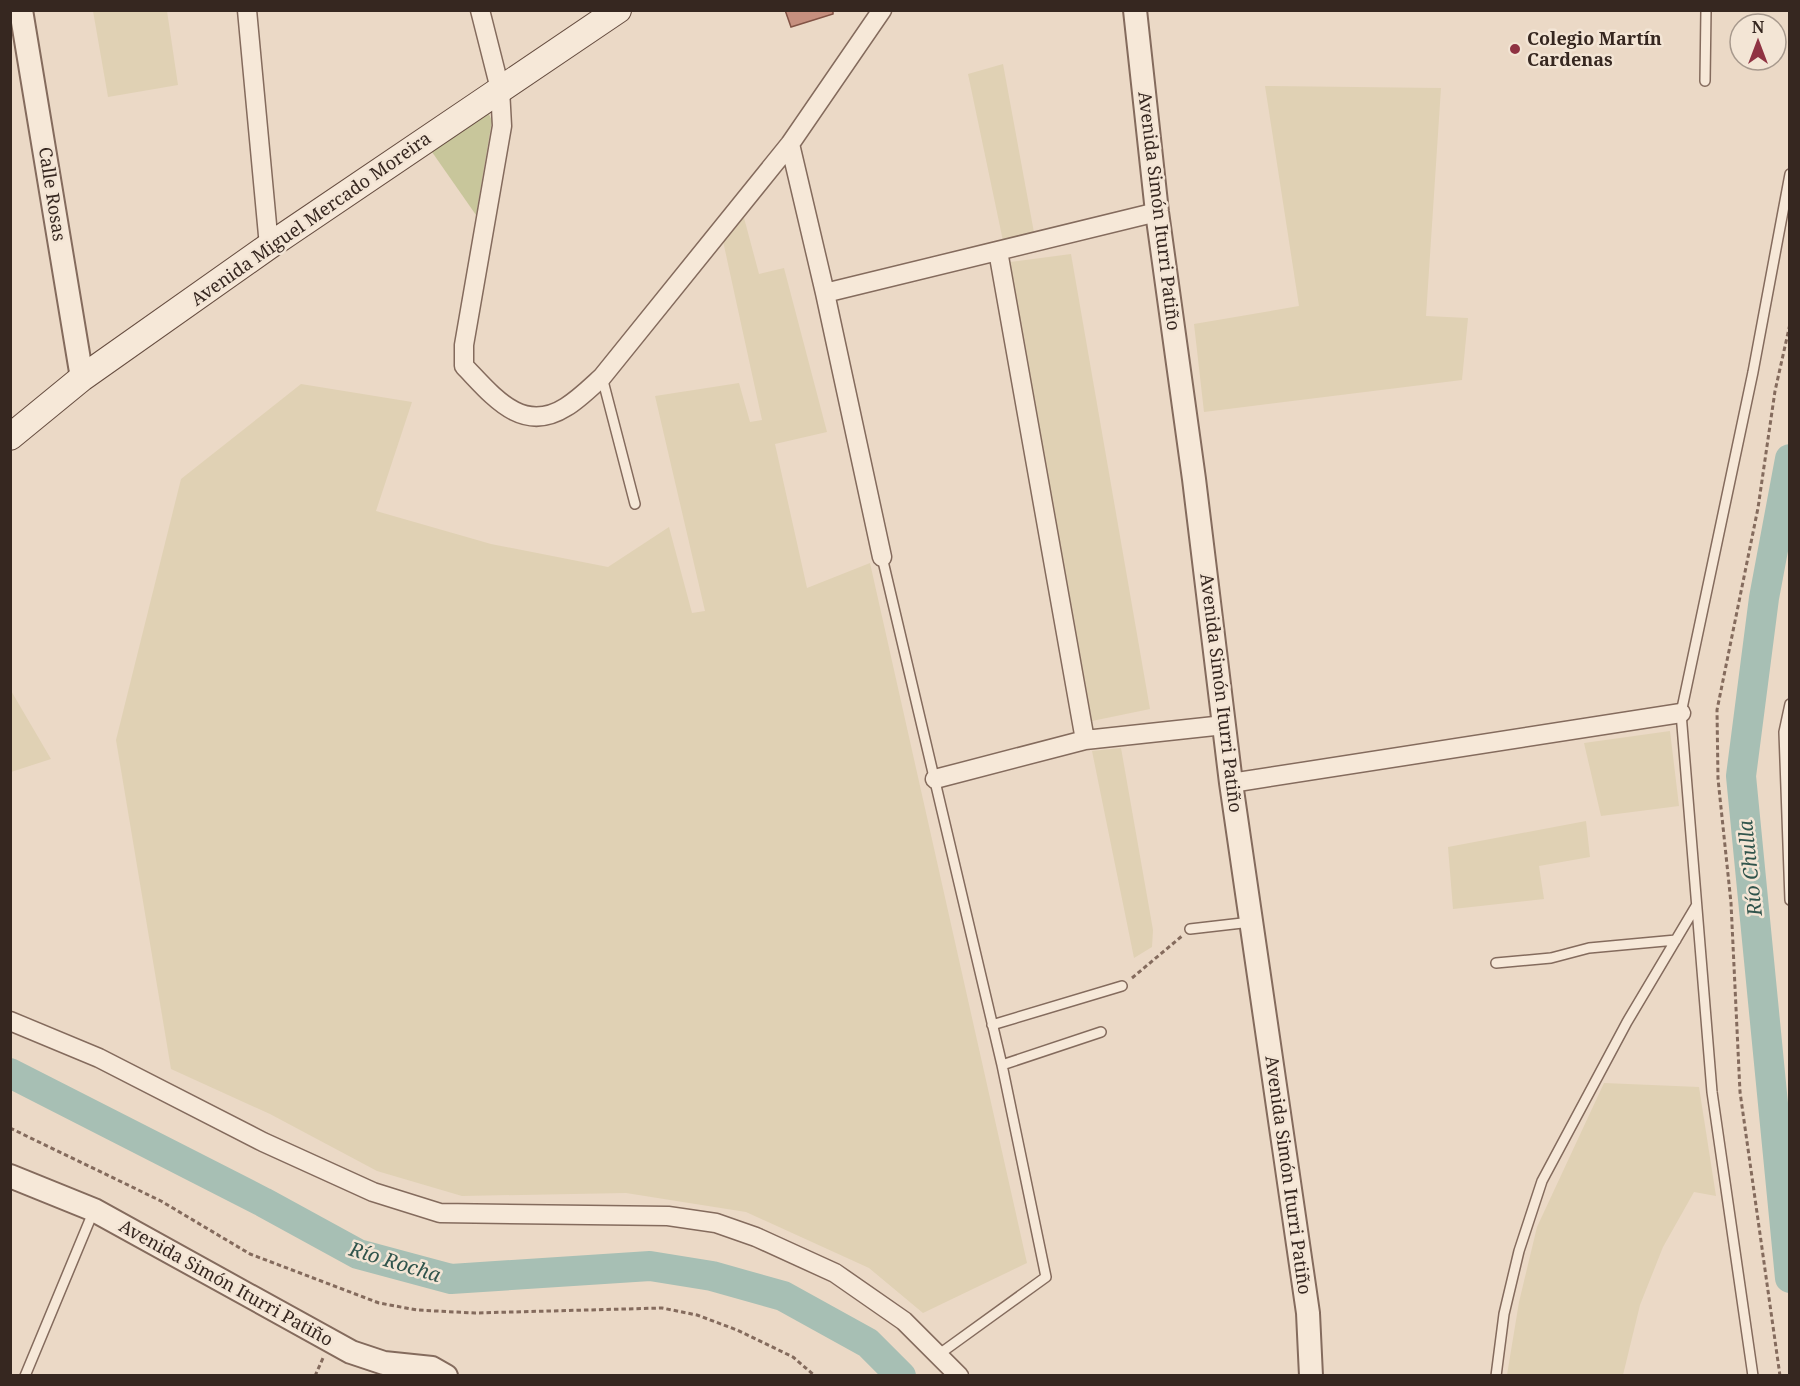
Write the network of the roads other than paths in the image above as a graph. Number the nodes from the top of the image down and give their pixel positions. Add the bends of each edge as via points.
1 (21, 10) edge
2 (247, 10) edge
3 (480, 10) edge
4 (618, 10) edge
5 (882, 10) edge
6 (1135, 10) edge
7 (1706, 10) edge
8 (1705, 81) dead end
9 (501, 88) junction
10 (790, 144) junction
11 (1790, 174) edge
12 (1157, 212) junction
13 (269, 246) junction
14 (998, 251) junction
15 (825, 293) junction
16 (602, 377) junction
17 (82, 378) junction
18 (10, 437) edge
19 (635, 504) dead end
20 (882, 557) joint
21 (1790, 704) edge
22 (1681, 713) junction
23 (1224, 725) junction
24 (1085, 740) junction
25 (935, 779) junction
26 (1232, 783) junction
27 (1790, 900) edge
28 (1696, 906) junction
29 (1251, 922) junction
30 (1190, 929) road end
31 (1676, 940) junction
32 (1496, 963) dead end
33 (1122, 986) road end
34 (10, 1021) edge
35 (992, 1025) junction
36 (1101, 1032) dead end
37 (1002, 1065) junction
38 (10, 1176) edge
39 (94, 1210) junction
40 (938, 1355) junction
41 (25, 1376) edge
42 (446, 1376) edge
43 (959, 1376) edge
44 (1311, 1376) edge
45 (1496, 1376) edge
46 (1753, 1376) edge

1 - 17 street, Calle Rosas
2 - 13 street
3 - 9 street
4 - 9 main road, Avenida Miguel Mercado Moreira
5 - 10 street
6 - 12 street, Avenida Simón Iturri Patiño
7 - 8 lane
9 - 13 main road, Avenida Miguel Mercado Moreira
9 - 16 street via 502,126 464,345 464,366 494,398 523,416 543,418 566,407
10 - 15 street
10 - 16 street
11 - 22 lane
12 - 14 street
12 - 23 street, Avenida Simón Iturri Patiño
13 - 17 main road, Avenida Miguel Mercado Moreira
14 - 15 street
14 - 24 street
15 - 20 street
16 - 19 lane
17 - 18 main road, Avenida Miguel Mercado Moreira
20 - 25 lane
21 - 27 lane via 1784,732
22 - 26 street
22 - 28 lane
23 - 24 street
23 - 26 street, Avenida Simón Iturri Patiño
24 - 25 street
25 - 35 lane
26 - 29 street, Avenida Simón Iturri Patiño
28 - 31 lane
28 - 46 lane via 1712,1092
29 - 30 lane
29 - 44 street, Avenida Simón Iturri Patiño via 1308,1313
31 - 32 lane via 1589,948 1551,958
31 - 45 lane via 1542,1181 1504,1314
33 - 35 lane
34 - 40 street via 99,1058 262,1142 373,1192 440,1213 668,1216 716,1223 756,1237 835,1273 904,1321
35 - 37 lane
36 - 37 lane
37 - 40 lane via 1046,1278
38 - 39 street, Avenida Simón Iturri Patiño
39 - 41 lane
39 - 42 street, Avenida Simón Iturri Patiño via 351,1352 384,1363 432,1368
40 - 43 street

